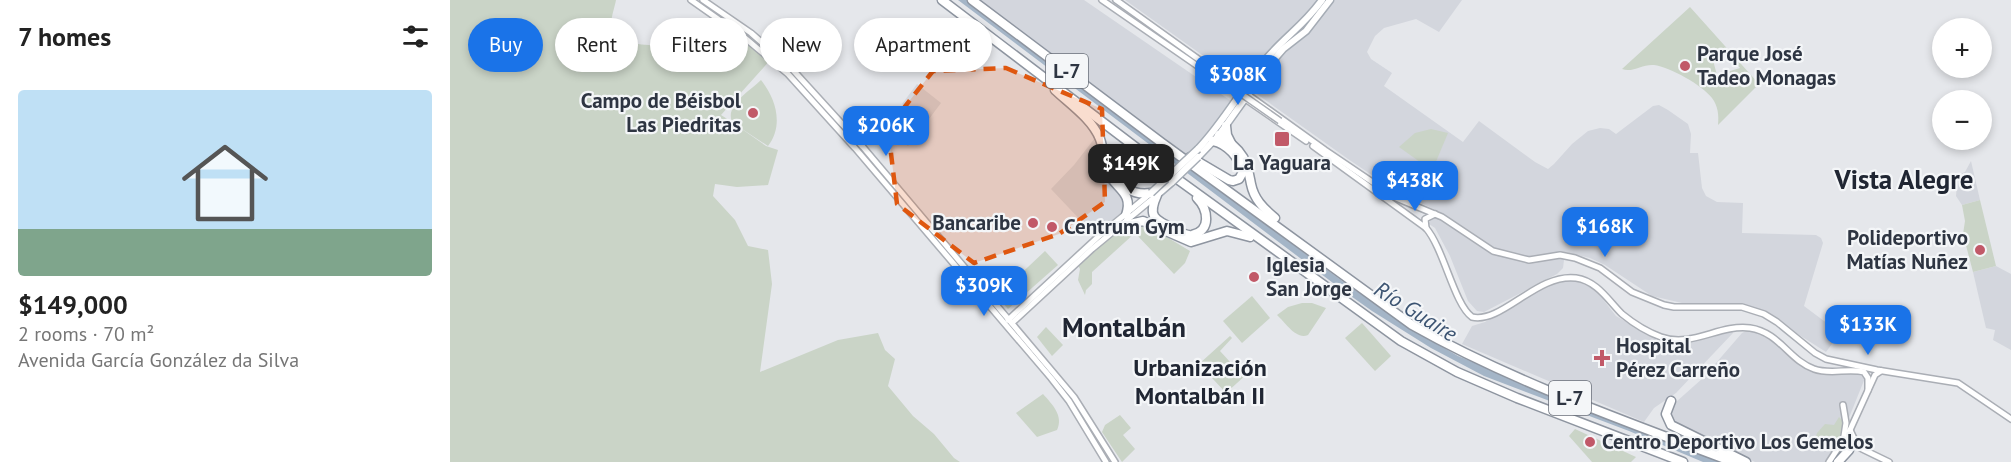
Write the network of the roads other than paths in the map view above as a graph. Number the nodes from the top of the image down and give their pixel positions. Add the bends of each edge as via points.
1 (691, 0) edge
2 (704, 0) edge
3 (942, 0) edge
4 (972, 0) edge
5 (1102, 0) edge
6 (1116, 0) edge
7 (1322, 0) edge
8 (1330, 0) edge
9 (1184, 54) junction
10 (1029, 65) junction
11 (1244, 96) junction
12 (1226, 126) junction
13 (1215, 136) junction
14 (1305, 138) junction
15 (1162, 143) junction
16 (1231, 143) junction
17 (1180, 180) junction
18 (1154, 194) junction
19 (1202, 202) junction
20 (1417, 206) junction
21 (1435, 214) junction
22 (1126, 215) junction
23 (1412, 217) junction
24 (1121, 226) junction
25 (1426, 228) junction
26 (1250, 237) junction
27 (1316, 253) junction
28 (1310, 276) junction
29 (1009, 323) junction
30 (1883, 370) junction
31 (1868, 390) junction
32 (1671, 401) dead end
33 (1843, 405) dead end
34 (2011, 418) edge
35 (1850, 430) junction
36 (1845, 448) junction
37 (1863, 450) junction
38 (1106, 462) edge
39 (1115, 462) edge
40 (1683, 462) edge
41 (1733, 462) edge
42 (1746, 462) edge
43 (1830, 462) edge
44 (1838, 462) edge
45 (1889, 462) edge

1 - 29 main road via 788,74
2 - 29 main road via 751,33 792,69 892,181
3 - 10 highway, L-7
4 - 15 highway, L-7
5 - 9 main road
6 - 9 main road
7 - 11 main road via 1300,28 1266,59
8 - 11 main road
9 - 11 main road
9 - 14 main road, bridge
10 - 17 highway, L-7
10 - 22 highway via 1096,132 1107,172 1128,198
11 - 12 main road
11 - 13 main road
11 - 14 main road
12 - 13 main road
12 - 16 highway
13 - 15 highway via 1237,158 1243,172 1233,182
13 - 16 highway
13 - 18 main road, bridge
14 - 20 main road via 1396,198
14 - 23 main road
15 - 27 highway, L-7
16 - 27 highway via 1246,164 1259,203
17 - 19 highway
17 - 28 highway, L-7
18 - 19 highway via 1154,218 1188,235 1205,225
18 - 19 highway via 1130,191 1116,174 1116,156 1134,152
18 - 22 main road
18 - 24 main road
19 - 26 highway
20 - 21 main road
20 - 23 main road via 1421,214
21 - 25 main road via 1425,219
21 - 30 main road via 1499,253 1528,260 1560,255 1575,258 1600,268 1632,292 1664,305 1752,310 1777,322 1826,359
22 - 29 main road
23 - 25 main road
24 - 26 highway via 1143,221 1191,242 1227,231
24 - 29 main road
25 - 31 main road via 1464,308 1472,316 1484,318 1546,283 1578,279 1589,282 1628,319 1659,337 1683,341 1750,328 1774,338 1812,369 1864,372
26 - 28 highway
27 - 41 highway, L-7 via 1412,325 1456,350
28 - 40 highway, L-7 via 1401,341 1457,372
29 - 38 main road via 1069,401
29 - 39 main road via 1074,397
30 - 31 main road via 1876,374
30 - 34 main road via 1958,383
31 - 35 main road
32 - 42 highway via 1666,414 1671,425
33 - 36 main road
35 - 36 main road
35 - 37 main road
36 - 37 main road
36 - 43 main road
36 - 43 main road
36 - 44 highway
37 - 45 main road

